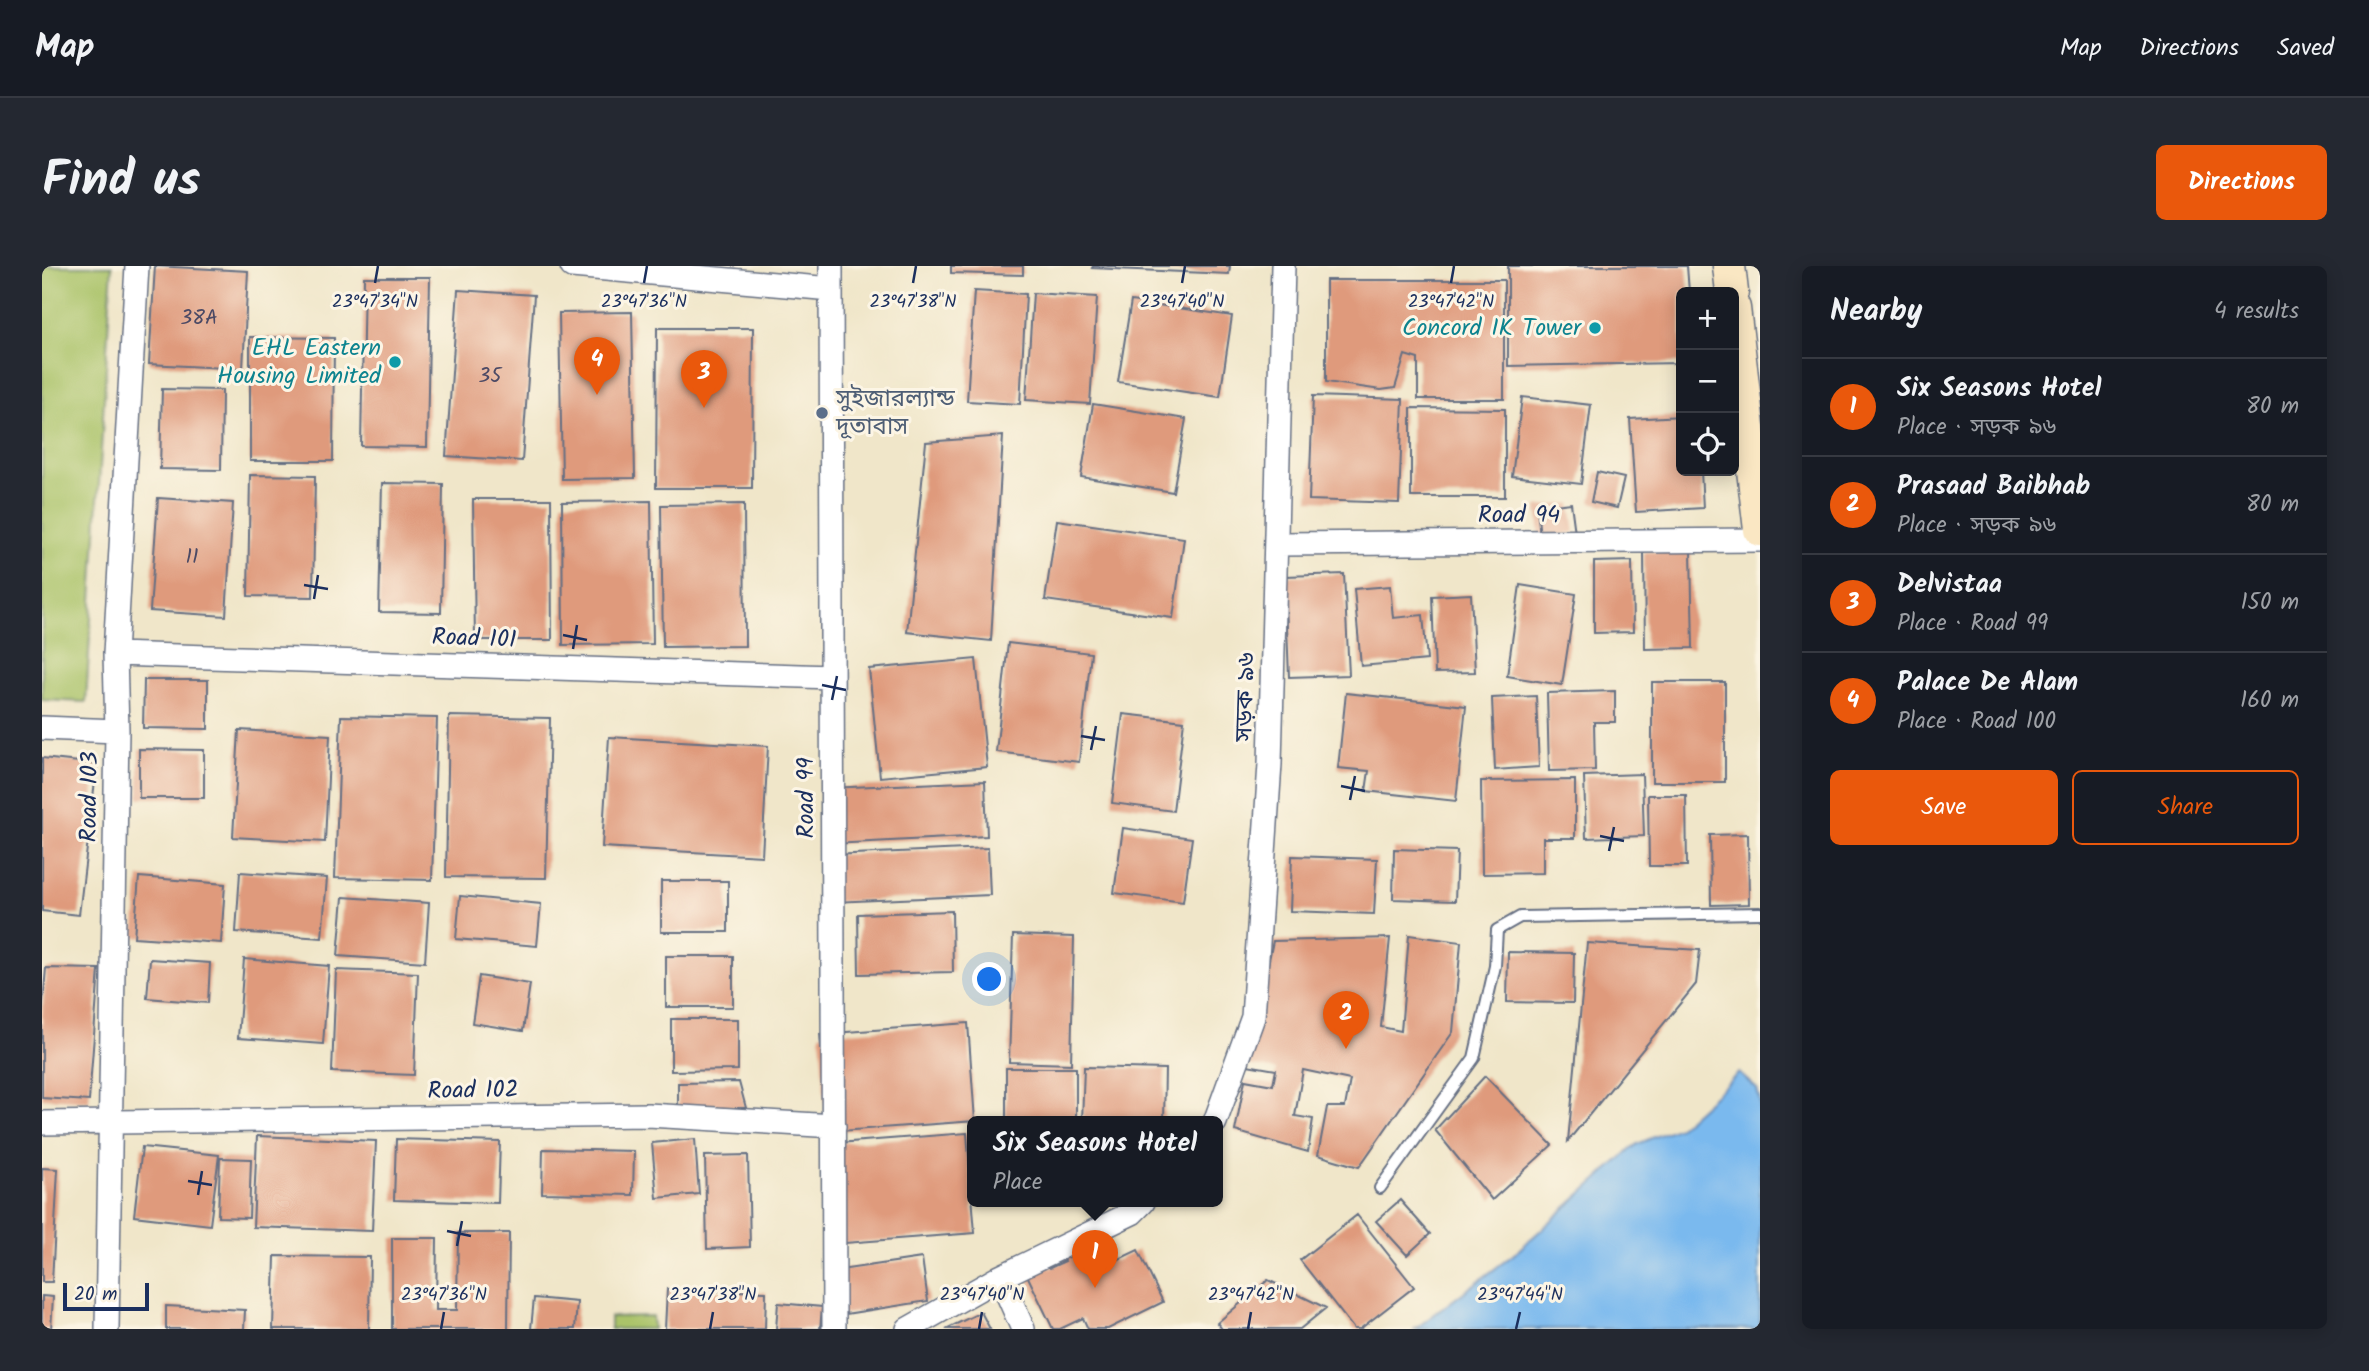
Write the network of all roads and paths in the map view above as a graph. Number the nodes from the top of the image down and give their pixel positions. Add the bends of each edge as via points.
1 (137, 266) edge
2 (572, 266) edge
3 (1283, 266) edge
4 (1729, 266) edge
5 (831, 277) edge
6 (1731, 287) edge
7 (1739, 350) edge
8 (1760, 530) edge
9 (1760, 540) edge
10 (1278, 544) junction
11 (115, 654) junction
12 (832, 677) junction
13 (42, 727) edge
14 (117, 731) junction
15 (1760, 913) edge
16 (1217, 1116) edge
17 (112, 1123) junction
18 (42, 1124) edge
19 (834, 1126) junction
20 (1381, 1188) dead end
21 (1138, 1207) edge
22 (1000, 1277) junction
23 (107, 1329) edge
24 (834, 1329) edge
25 (908, 1329) edge
26 (1024, 1329) edge

1 - 11 street, Road 103
2 - 5 street
3 - 10 street, সড়ক ৯৬
4 - 6 main road
5 - 12 street, Road 99
7 - 8 main road
9 - 10 street, Road 94
10 - 16 street, সড়ক ৯৬ via 1254,1017
11 - 12 street, Road 101
11 - 14 street, Road 103
12 - 19 street, Road 99
13 - 14 street
14 - 17 street, Road 103
15 - 20 lane via 1520,917 1497,930 1495,966 1474,1058
17 - 18 street, Road 102
17 - 19 street, Road 102 via 648,1115
17 - 23 street, Road 103
19 - 24 street, Road 99
21 - 22 street
22 - 25 street
22 - 26 street

